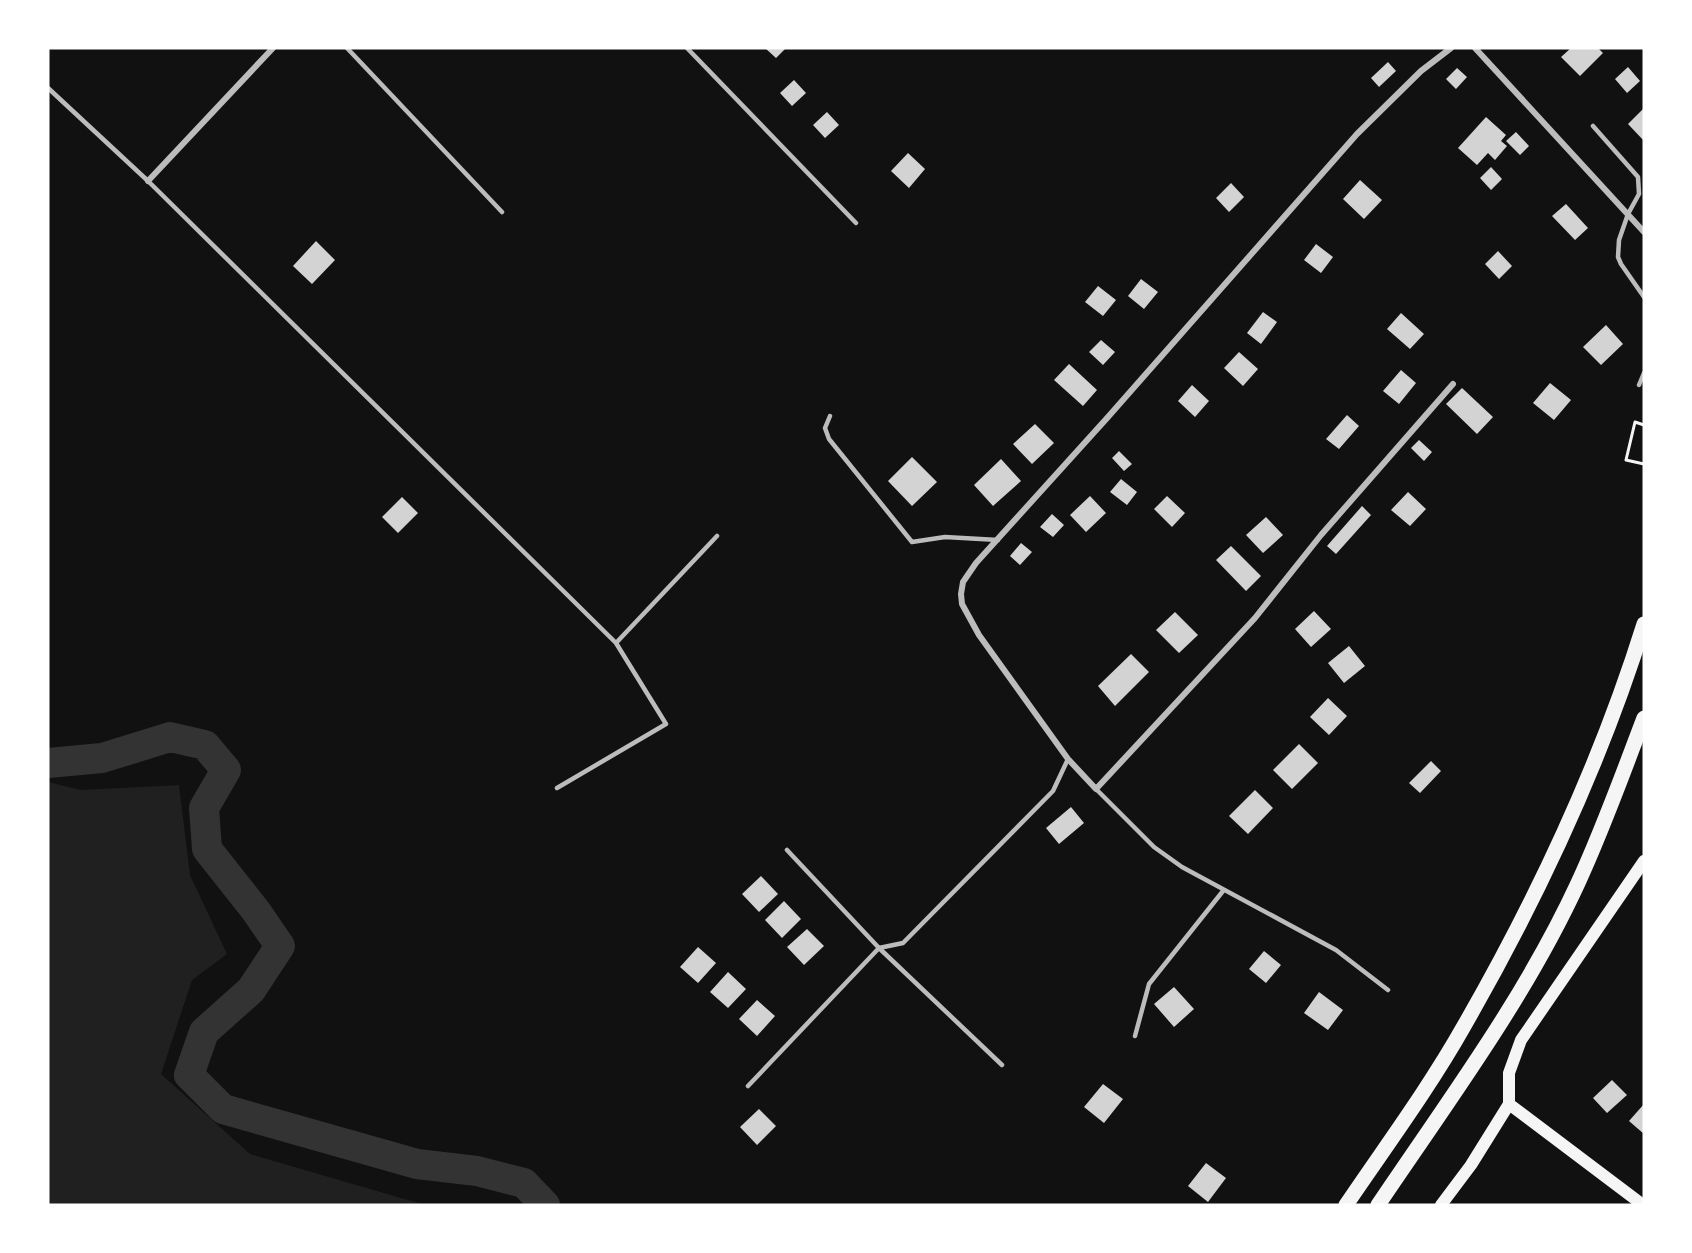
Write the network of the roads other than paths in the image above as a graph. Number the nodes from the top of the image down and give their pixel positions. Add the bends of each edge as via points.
1 (273, 48) edge
2 (347, 48) edge
3 (687, 48) edge
4 (1451, 48) edge
5 (1475, 48) edge
6 (48, 88) edge
7 (1593, 126) dead end
8 (148, 181) junction
9 (502, 212) dead end
10 (1628, 213) junction
11 (856, 224) dead end
12 (1644, 232) edge
13 (1644, 297) edge
14 (1644, 373) edge
15 (1453, 384) dead end
16 (1639, 385) dead end
17 (830, 416) dead end
18 (717, 536) dead end
19 (998, 540) junction
20 (1644, 624) edge
21 (616, 643) junction
22 (1644, 718) edge
23 (1068, 759) junction
24 (557, 788) dead end
25 (1096, 789) junction
26 (787, 850) dead end
27 (1644, 861) edge
28 (1223, 891) junction
29 (879, 948) junction
30 (1388, 990) dead end
31 (1135, 1035) dead end
32 (1002, 1065) dead end
33 (748, 1086) dead end
34 (1509, 1104) junction
35 (1346, 1205) edge
36 (1378, 1205) edge
37 (1441, 1205) edge
38 (1643, 1205) edge

1 - 8 street
2 - 9 lane
3 - 11 lane
4 - 19 street via 1421,71 1357,134
5 - 10 street
6 - 8 lane
7 - 10 lane via 1638,177 1639,194
8 - 21 lane
10 - 12 street
10 - 13 lane via 1618,257
14 - 16 lane
15 - 25 street via 1313,544 1255,618
17 - 19 lane via 825,428 829,439 912,542 945,537
18 - 21 lane
19 - 23 street via 963,582 962,604
20 - 35 highway via 1587,784 1534,893 1464,1026
21 - 24 lane via 666,724
22 - 36 highway via 1577,884 1525,983
23 - 25 street
23 - 29 lane via 1053,791 903,943
25 - 28 lane via 1154,847
26 - 29 lane
27 - 34 main road via 1521,1040 1509,1073
28 - 30 lane via 1336,950
28 - 31 lane via 1149,984
29 - 32 lane
29 - 33 lane
34 - 37 main road
34 - 38 main road

